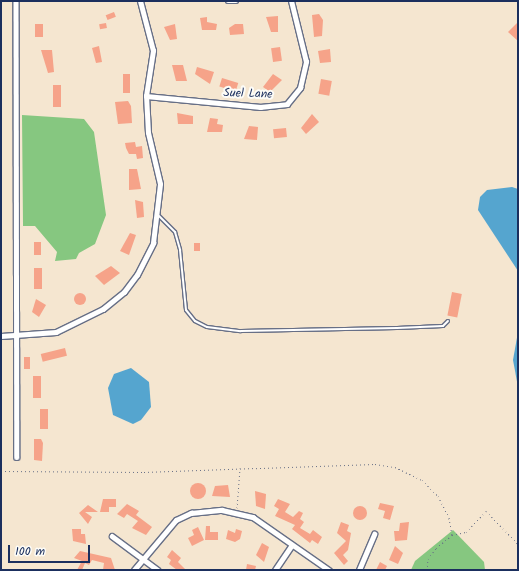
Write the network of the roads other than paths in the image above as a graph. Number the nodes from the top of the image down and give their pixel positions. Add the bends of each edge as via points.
1 (16, 1) edge
2 (140, 1) edge
3 (236, 1) edge
4 (290, 1) edge
5 (228, 2) edge
6 (146, 96) junction
7 (159, 216) junction
8 (448, 321) dead end
9 (1, 336) edge
10 (17, 336) junction
11 (17, 457) dead end
12 (374, 534) dead end
13 (112, 536) dead end
14 (292, 545) junction
15 (143, 558) junction
16 (134, 570) edge
17 (158, 570) edge
18 (275, 570) edge
19 (329, 570) edge
20 (359, 570) edge

1 - 10 street
2 - 6 street via 153,51
3 - 5 street
4 - 6 street, Suel Lane via 306,62 300,88 287,104 260,107
6 - 7 street via 148,133 160,184
7 - 8 lane via 175,232 180,250 186,310 194,321 207,326 241,330 397,328 443,326
7 - 10 street via 154,243 124,292 103,309 56,332
9 - 10 street
10 - 11 street
12 - 20 street
13 - 15 street
14 - 15 street via 253,518 236,511 205,510 176,520
14 - 18 street
14 - 19 street
15 - 16 street
15 - 17 street

